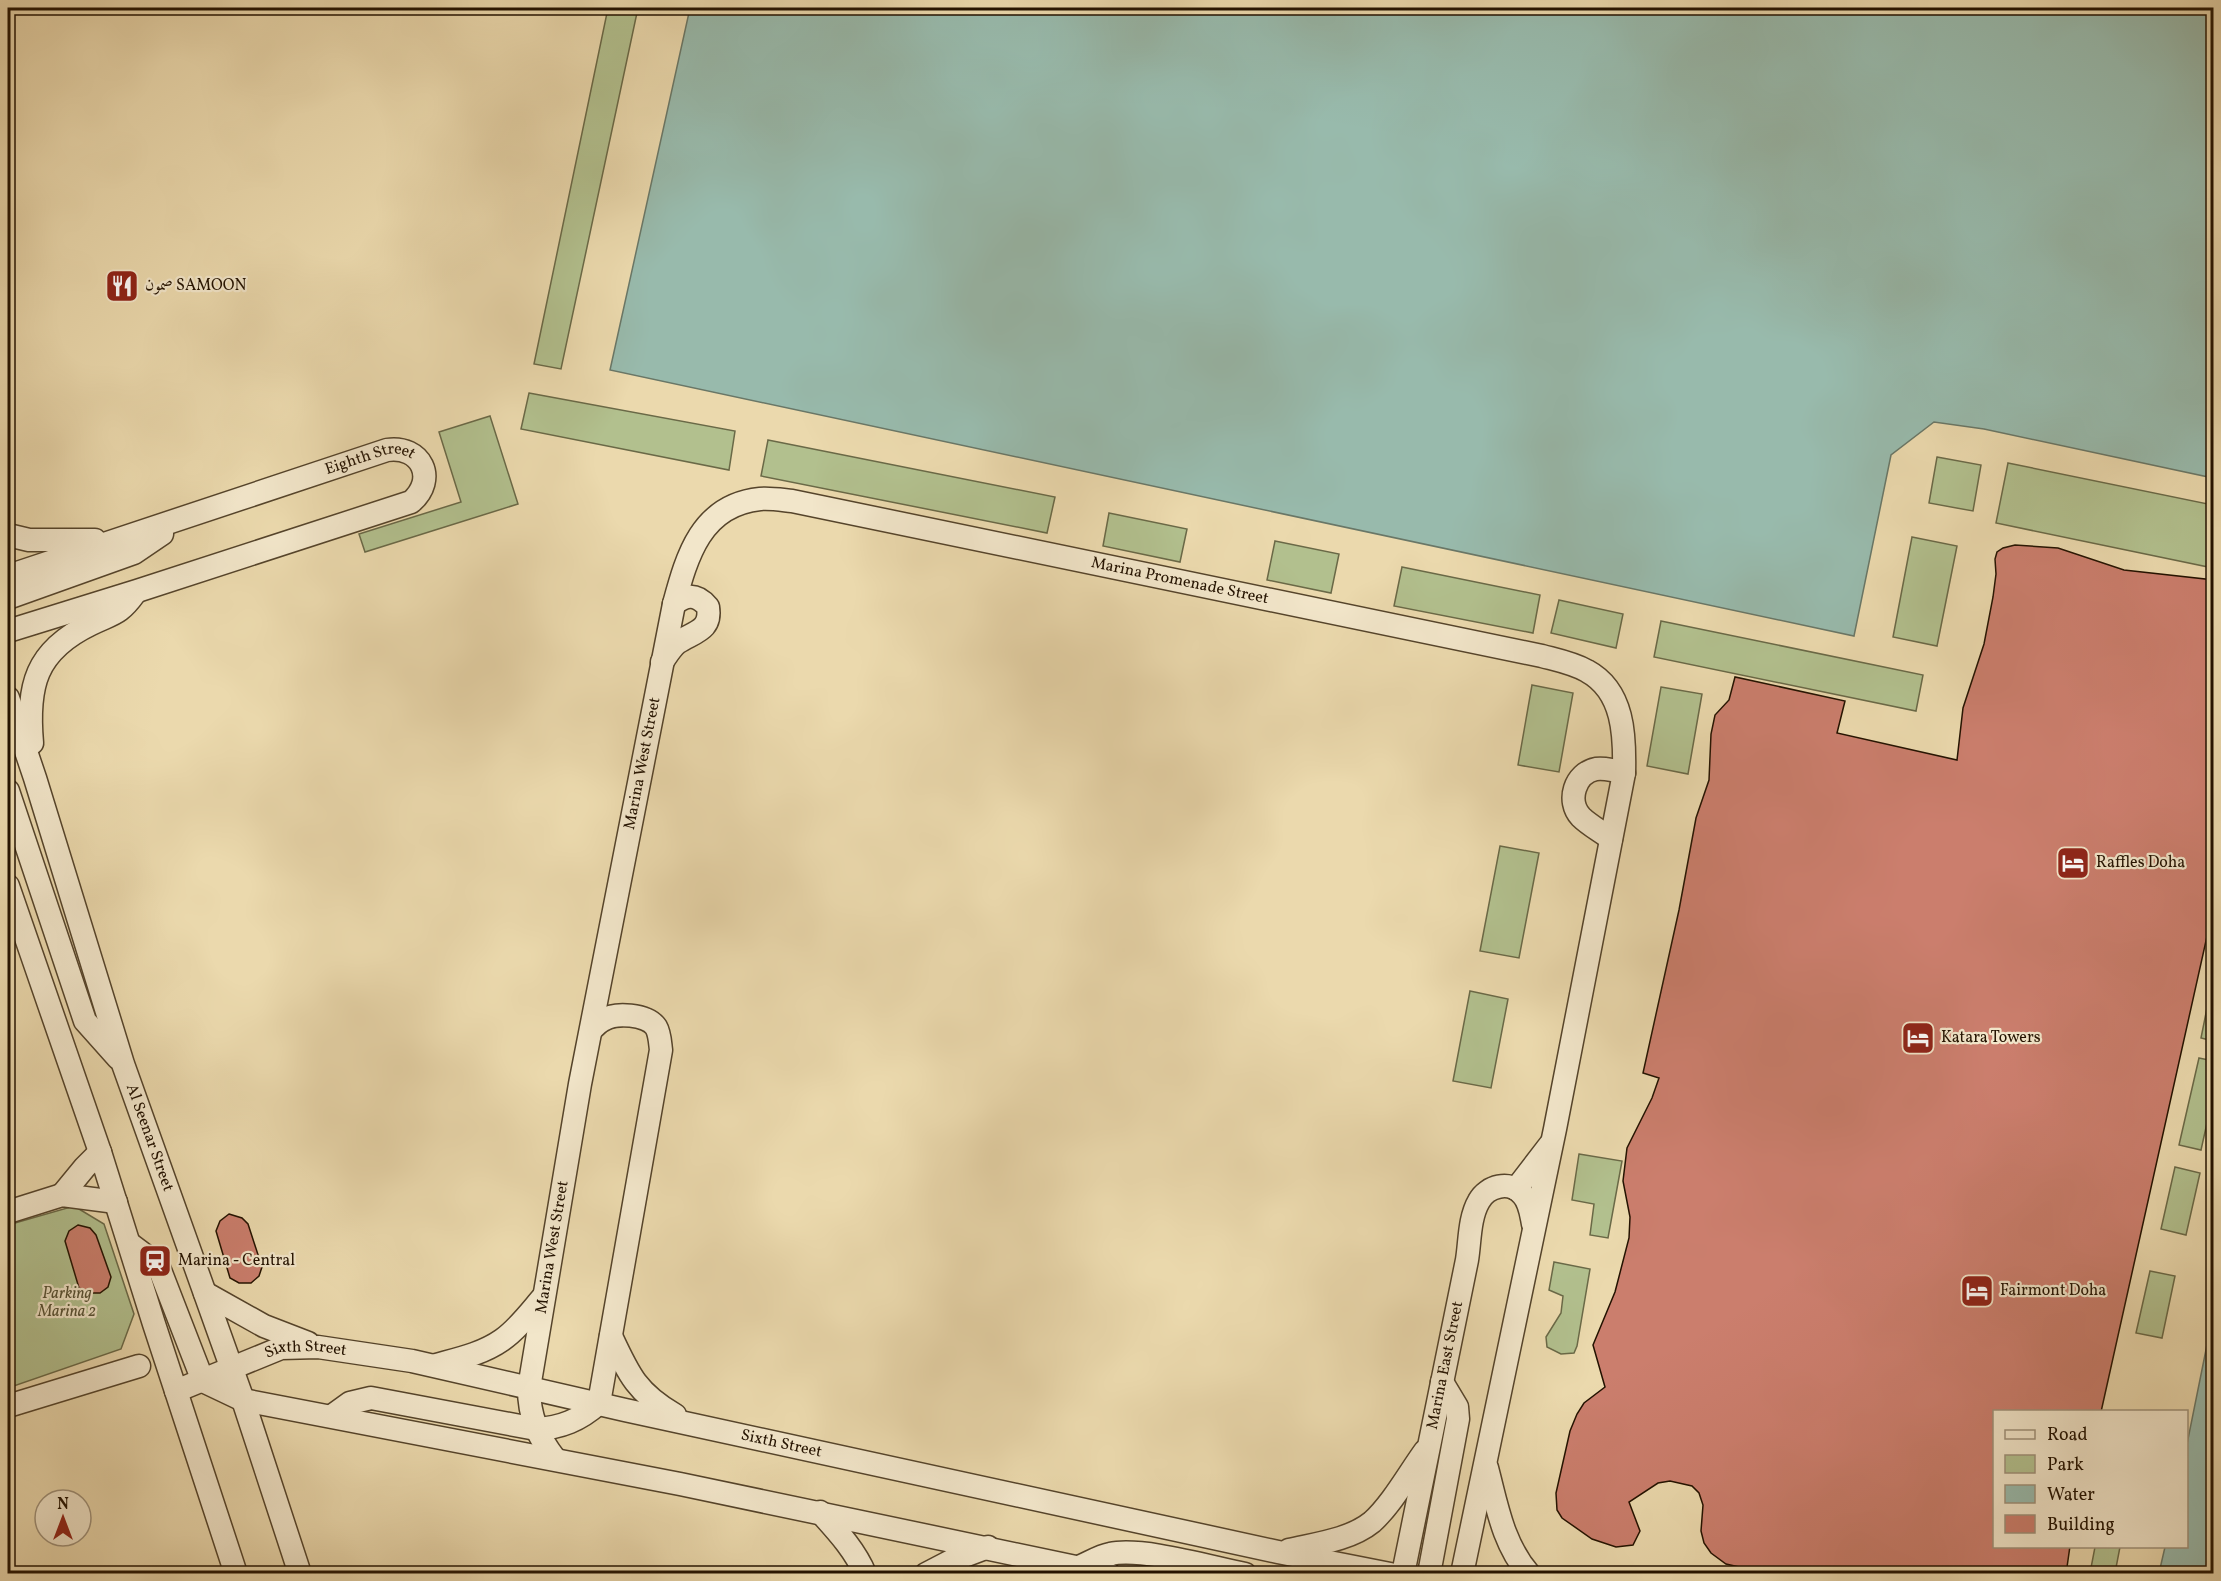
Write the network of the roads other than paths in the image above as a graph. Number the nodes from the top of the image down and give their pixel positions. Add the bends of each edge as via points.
1 (734, 505) joint
2 (191, 515) junction
3 (8, 535) edge
4 (123, 539) junction
5 (8, 576) edge
6 (137, 591) junction
7 (8, 598) edge
8 (674, 604) junction
9 (8, 631) edge
10 (661, 663) junction
11 (8, 698) edge
12 (1624, 773) junction
13 (35, 778) junction
14 (8, 790) edge
15 (1611, 839) junction
16 (8, 886) edge
17 (604, 968) junction
18 (631, 1016) junction
19 (592, 1029) junction
20 (123, 1064) junction
21 (1552, 1142) junction
22 (100, 1152) junction
23 (1516, 1189) junction
24 (62, 1195) junction
25 (116, 1202) junction
26 (8, 1212) edge
27 (1534, 1226) junction
28 (130, 1244) junction
29 (205, 1293) junction
30 (545, 1295) junction
31 (611, 1336) junction
32 (318, 1347) junction
33 (139, 1366) dead end
34 (432, 1366) junction
35 (231, 1368) junction
36 (203, 1381) junction
37 (1442, 1382) junction
38 (529, 1388) junction
39 (176, 1391) junction
40 (243, 1400) junction
41 (599, 1403) junction
42 (8, 1406) edge
43 (332, 1416) junction
44 (689, 1423) junction
45 (536, 1429) junction
46 (1429, 1445) junction
47 (555, 1459) junction
48 (1486, 1463) junction
49 (820, 1512) junction
50 (988, 1547) junction
51 (1278, 1552) junction
52 (1079, 1567) junction
53 (236, 1574) edge
54 (300, 1574) edge
55 (865, 1574) edge
56 (926, 1574) edge
57 (1109, 1574) edge
58 (1245, 1574) edge
59 (1390, 1574) edge
60 (1403, 1574) edge
61 (1429, 1574) edge
62 (1462, 1574) edge
63 (1529, 1574) edge

1 - 8 street, Marina West Street via 708,524 695,542
1 - 12 street, Marina Promenade Street via 761,499 792,501 1570,664 1589,672 1613,699 1625,741
2 - 4 street, Eighth Street
2 - 6 street, Eighth Street via 397,448 420,461 424,470 423,488 411,502
2 - 7 street via 134,553
3 - 4 street via 51,541
4 - 5 street, Eighth Street
6 - 9 street, Eighth Street
6 - 13 street via 124,609 64,642 38,671 29,714
8 - 10 street, Marina West Street
8 - 10 street via 684,597 702,600 708,607 708,622 673,646
10 - 17 street, Marina West Street
11 - 13 street, Al Seenar Street
12 - 15 street
12 - 15 street via 1608,768 1594,770 1581,777 1573,793 1580,816
13 - 20 street, Al Seenar Street
14 - 20 street via 85,1021
15 - 21 street
16 - 22 street
17 - 18 street via 614,995
17 - 19 street, Marina West Street
18 - 19 street via 612,1016
18 - 31 street via 648,1020 656,1027 661,1050
19 - 30 street, Marina West Street
20 - 29 street, Al Seenar Street
21 - 23 street
21 - 27 street
22 - 24 street
22 - 25 street
23 - 27 street via 1528,1202
23 - 37 street, Marina East Street via 1491,1189 1475,1209
24 - 25 street
24 - 26 street
25 - 28 street
27 - 48 street
28 - 36 street via 158,1265
28 - 39 street
29 - 32 street via 264,1326
29 - 35 street, Al Seenar Street
30 - 34 street via 502,1340 483,1351
30 - 38 street, Marina West Street
31 - 41 street
31 - 44 street via 638,1388 655,1404
32 - 34 street, Sixth Street
32 - 35 street, Sixth Street via 281,1348
33 - 42 street
34 - 38 street, Sixth Street
35 - 36 street, Sixth Street
35 - 40 street, Al Seenar Street
36 - 39 street, Sixth Street
36 - 40 street
37 - 46 street, Marina East Street
37 - 61 street via 1457,1407 1458,1419
38 - 41 street, Sixth Street
38 - 45 street, Marina West Street
39 - 53 street
40 - 43 street
40 - 54 street, Al Seenar Street
41 - 44 street, Sixth Street
41 - 45 street via 576,1420
43 - 45 street via 350,1403 371,1398
43 - 47 street
44 - 51 street, Sixth Street
45 - 47 street, Marina West Street
46 - 51 street via 1371,1522 1331,1540
46 - 60 street, Marina East Street
47 - 49 street
48 - 62 street
48 - 63 street via 1503,1531 1514,1555
49 - 50 street
49 - 55 street via 847,1543
50 - 52 street
50 - 56 street
51 - 59 street, Sixth Street
52 - 57 street
52 - 58 street via 1107,1554 1122,1552

